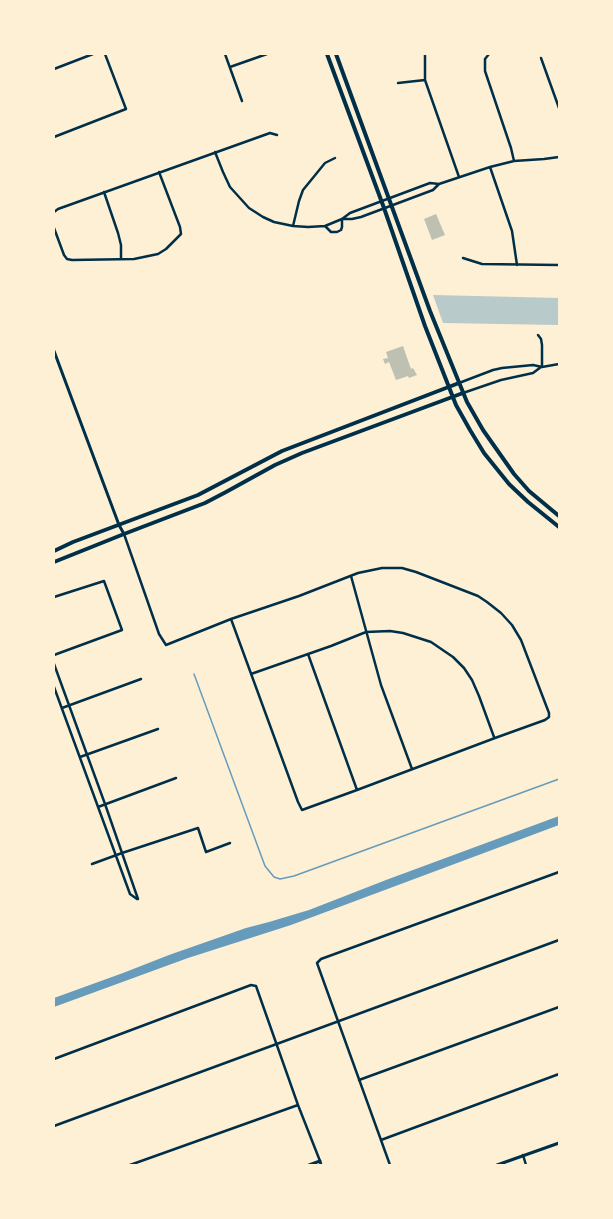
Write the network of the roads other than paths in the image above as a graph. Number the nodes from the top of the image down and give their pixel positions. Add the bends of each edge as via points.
1 (93, 54) edge
2 (105, 54) edge
3 (225, 54) edge
4 (267, 54) edge
5 (327, 54) edge
6 (336, 54) edge
7 (425, 54) edge
8 (489, 54) edge
9 (541, 58) dead end
10 (230, 67) junction
11 (54, 69) edge
12 (425, 80) junction
13 (398, 83) dead end
14 (242, 100) dead end
15 (559, 108) edge
16 (277, 134) dead end
17 (54, 137) edge
18 (215, 152) junction
19 (559, 157) edge
20 (335, 158) dead end
21 (514, 161) junction
22 (490, 167) junction
23 (159, 172) junction
24 (459, 177) junction
25 (439, 184) junction
26 (104, 192) junction
27 (388, 198) junction
28 (381, 201) junction
29 (391, 206) junction
30 (384, 208) junction
31 (54, 212) edge
32 (342, 219) junction
33 (294, 226) junction
34 (324, 226) junction
35 (54, 228) edge
36 (56, 238) edge
37 (121, 258) junction
38 (463, 258) dead end
39 (517, 265) junction
40 (559, 265) edge
41 (538, 335) dead end
42 (54, 351) edge
43 (559, 364) edge
44 (542, 367) junction
45 (459, 384) junction
46 (449, 388) junction
47 (463, 393) junction
48 (452, 397) junction
49 (355, 423) junction
50 (359, 432) junction
51 (298, 444) junction
52 (302, 453) junction
53 (221, 484) junction
54 (226, 492) junction
55 (559, 516) edge
56 (119, 525) junction
57 (559, 527) edge
58 (124, 534) junction
59 (54, 551) edge
60 (54, 562) edge
61 (351, 576) junction
62 (54, 597) edge
63 (231, 619) junction
64 (366, 632) junction
65 (308, 654) junction
66 (54, 655) edge
67 (54, 664) edge
68 (251, 674) junction
69 (141, 679) dead end
70 (54, 687) edge
71 (69, 705) junction
72 (62, 708) junction
73 (158, 729) dead end
74 (494, 738) junction
75 (88, 754) junction
76 (80, 757) junction
77 (412, 769) junction
78 (176, 778) dead end
79 (357, 790) junction
80 (105, 804) junction
81 (98, 807) junction
82 (230, 843) dead end
83 (122, 853) junction
84 (115, 855) junction
85 (92, 864) dead end
86 (559, 872) edge
87 (559, 940) edge
88 (559, 1007) edge
89 (337, 1021) junction
90 (277, 1043) junction
91 (54, 1059) edge
92 (559, 1074) edge
93 (359, 1080) junction
94 (298, 1105) junction
95 (54, 1126) edge
96 (381, 1140) junction
97 (559, 1143) edge
98 (523, 1155) junction
99 (320, 1161) junction
100 (130, 1165) edge
101 (309, 1165) edge
102 (321, 1165) edge
103 (390, 1165) edge
104 (497, 1165) edge
105 (526, 1165) edge

1 - 11 street
2 - 17 street via 126,109
3 - 10 street
4 - 10 street
5 - 28 main road
6 - 27 main road
7 - 12 street
8 - 21 street via 485,59 485,71
9 - 15 street
10 - 14 street
12 - 13 street
12 - 24 street
16 - 18 street via 270,132
18 - 23 street
18 - 33 street via 230,187 249,208 274,222
19 - 21 street
20 - 33 street via 325,162 303,190
21 - 22 street
22 - 24 street
22 - 39 street via 512,231
23 - 26 street
23 - 37 street via 181,234 158,254 134,259
24 - 25 street
25 - 27 street via 430,183
25 - 29 street via 433,190
26 - 31 street
26 - 37 street via 118,233
27 - 28 street
27 - 29 main road
28 - 30 main road
28 - 32 street via 350,213
29 - 30 street
29 - 45 main road
30 - 32 street via 361,217
30 - 46 main road
32 - 34 street
32 - 34 street via 341,230 337,232 331,232
33 - 34 street
35 - 36 street
36 - 37 street via 67,259
38 - 39 street via 482,264
39 - 40 street
41 - 44 street via 542,345
42 - 56 street
43 - 44 street
44 - 45 street via 533,365 502,368
44 - 47 street via 533,373 501,380
45 - 46 main road
45 - 47 main road
46 - 48 main road
46 - 49 main road
47 - 48 main road
47 - 55 main road via 483,430 514,474 529,491
48 - 50 main road
48 - 57 main road via 484,453 509,484
49 - 50 main road
49 - 51 main road
50 - 52 main road
51 - 52 main road
51 - 53 main road via 266,458
52 - 54 main road
53 - 54 main road
53 - 56 main road
54 - 58 main road via 186,511
56 - 58 street
56 - 59 main road
58 - 60 main road
58 - 63 street via 159,634 166,645
61 - 63 street
61 - 64 street
61 - 74 street via 382,568 402,568 416,572 478,596 512,625 521,640 549,717
62 - 66 street via 104,580 122,630
63 - 68 street
64 - 65 street
64 - 74 street via 390,631 420,638 431,642 453,657 472,680
64 - 77 street via 381,685
65 - 68 street
65 - 79 street
67 - 71 street
68 - 79 street via 302,810
69 - 71 street
70 - 72 street
71 - 72 street
71 - 75 street
72 - 76 street
73 - 75 street
74 - 77 street
75 - 76 street
75 - 80 street
76 - 81 street
77 - 79 street
78 - 80 street
80 - 81 street
80 - 83 street
81 - 84 street
82 - 83 street via 206,852 198,828
83 - 84 street
83 - 84 street via 138,899 130,894
84 - 85 street
86 - 89 street via 321,959 317,963
87 - 89 street
88 - 93 street
89 - 90 street
89 - 93 street
90 - 91 street via 256,986 251,985
90 - 94 street
90 - 95 street
92 - 96 street
93 - 96 street
94 - 99 street
94 - 100 street
96 - 103 street
97 - 98 street
98 - 104 street
98 - 105 street
99 - 101 street
99 - 102 street

